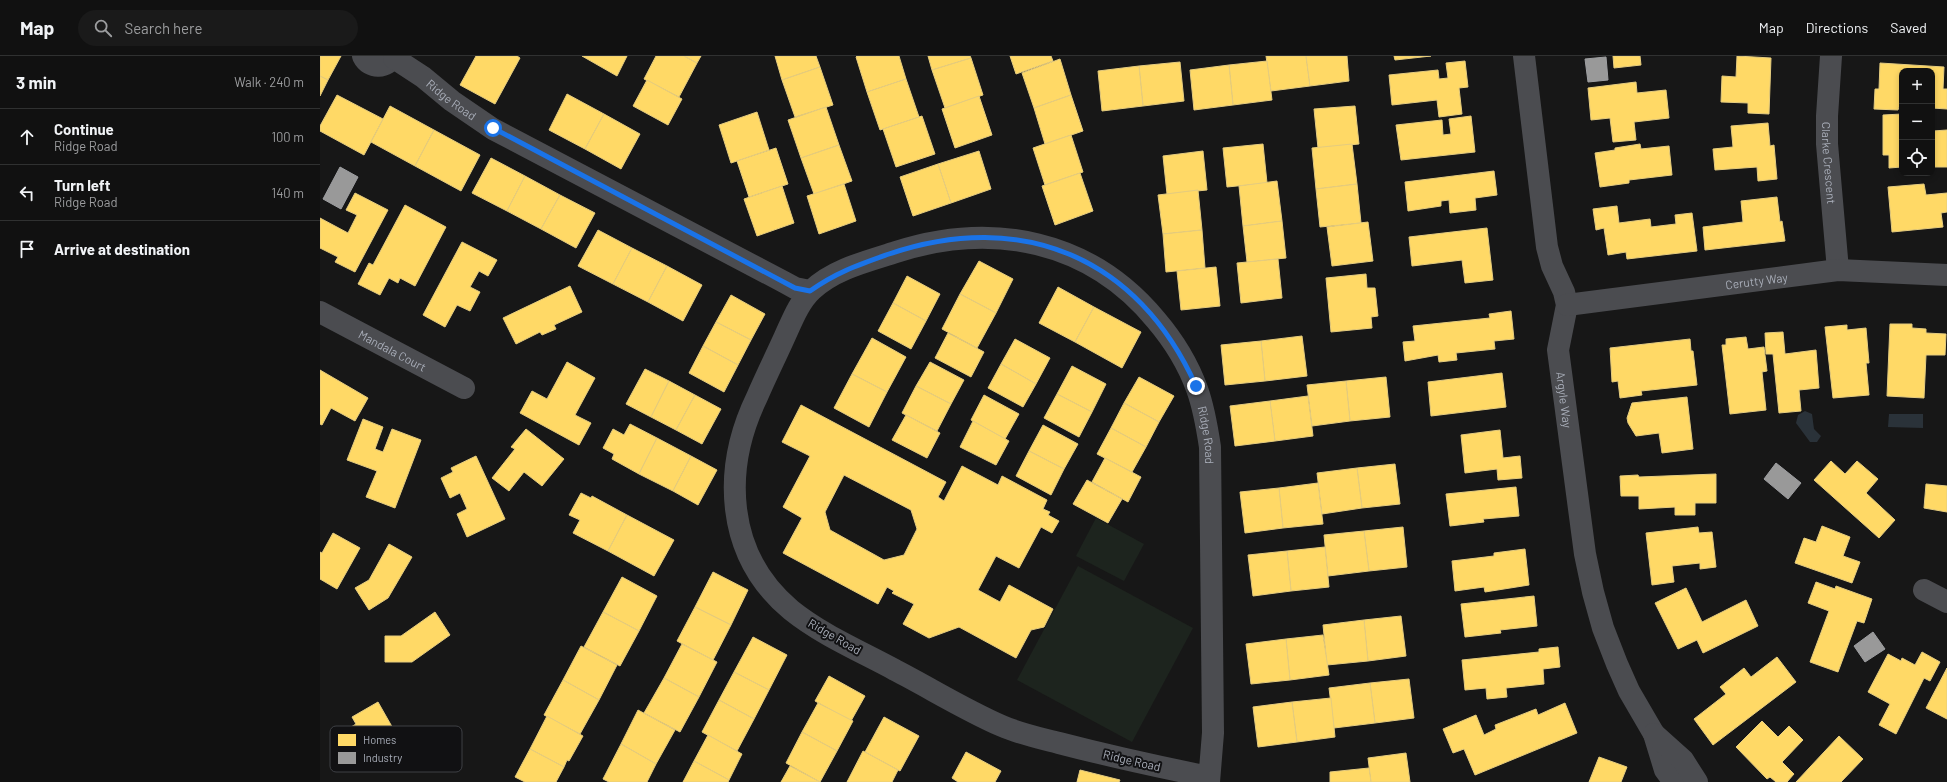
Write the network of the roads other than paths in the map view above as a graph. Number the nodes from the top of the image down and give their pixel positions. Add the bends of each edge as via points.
1 (363, 56) edge
2 (1524, 56) edge
3 (1831, 56) edge
4 (394, 57) edge
5 (1838, 270) junction
6 (1947, 275) edge
7 (810, 291) junction
8 (1567, 306) junction
9 (320, 312) edge
10 (464, 388) dead end
11 (1924, 590) dead end
12 (1947, 602) edge
13 (1654, 734) junction
14 (1209, 780) edge
15 (1674, 782) edge
16 (1697, 782) edge

1 - 4 street via 368,63 379,66 385,65
2 - 8 street, Argyle Way via 1547,248
3 - 5 street, Clarke Crescent via 1827,116
4 - 7 street, Ridge Road via 452,101 499,132 795,288
5 - 6 street, Cerutty Way
5 - 8 street, Cerutty Way
7 - 14 street, Ridge Road via 798,309 750,410 740,439 734,473 738,525 752,561 776,596 793,611 834,638 1001,726 1073,747
7 - 14 street, Ridge Road via 829,277 849,268 900,251 952,239 1004,238 1055,249 1102,270 1131,293 1161,325 1181,354 1196,386 1210,447 1213,733
8 - 13 street, Argyle Way via 1558,350 1585,554 1603,628 1629,691
9 - 10 street, Mandala Court
11 - 12 street
13 - 15 street, Argyle Way via 1666,770
13 - 16 street, Argyle Way via 1683,760

